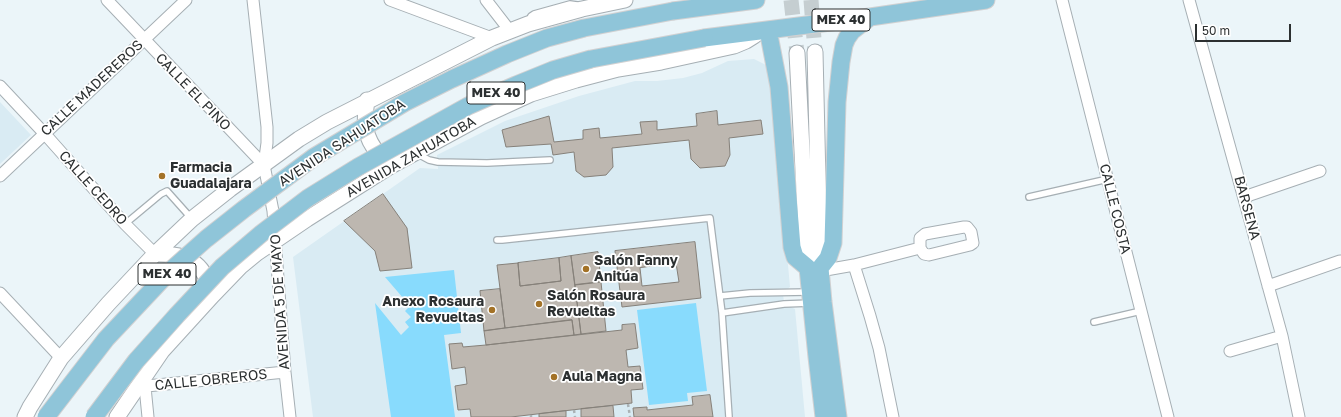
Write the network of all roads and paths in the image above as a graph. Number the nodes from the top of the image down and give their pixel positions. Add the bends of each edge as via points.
1 (107, 0) edge
2 (186, 0) edge
3 (253, 0) edge
4 (390, 0) edge
5 (486, 0) edge
6 (625, 0) edge
7 (756, 0) edge
8 (986, 0) edge
9 (1062, 0) edge
10 (1189, 0) edge
11 (870, 17) junction
12 (764, 30) junction
13 (510, 31) junction
14 (492, 38) junction
15 (143, 39) junction
16 (815, 52) tunnel mouth
17 (797, 53) tunnel mouth
18 (0, 86) edge
19 (367, 100) junction
20 (44, 133) junction
21 (415, 152) junction
22 (550, 160) dead end
23 (264, 165) junction
24 (389, 167) junction
25 (1320, 171) dead end
26 (0, 176) edge
27 (1108, 179) junction
28 (1029, 197) dead end
29 (1244, 197) junction
30 (192, 219) junction
31 (125, 224) junction
32 (497, 240) dead end
33 (275, 241) junction
34 (920, 248) dead end
35 (155, 254) junction
36 (1340, 261) edge
37 (854, 265) junction
38 (816, 269) junction
39 (1268, 286) junction
40 (0, 293) edge
41 (213, 295) junction
42 (720, 296) junction
43 (816, 297) junction
44 (1141, 311) junction
45 (722, 312) junction
46 (1094, 322) dead end
47 (1282, 336) junction
48 (1230, 351) dead end
49 (61, 358) junction
50 (285, 372) junction
51 (141, 387) junction
52 (628, 404) dead end
53 (574, 410) dead end
54 (24, 417) edge
55 (46, 417) edge
56 (94, 417) edge
57 (117, 417) edge
58 (148, 417) edge
59 (290, 417) edge
60 (575, 417) edge
61 (630, 417) edge
62 (729, 417) edge
63 (824, 417) edge
64 (838, 417) edge
65 (893, 417) edge
66 (1168, 417) edge
67 (1299, 417) edge

1 - 15 street, CALLE EL PINO
2 - 15 street, CALLE MADEREROS
3 - 23 street via 267,127
4 - 14 street
5 - 13 street
6 - 13 street via 582,9
7 - 55 main road, AVENIDA SAHUATOBA / MEX 40, bridge via 673,10 547,38 404,103 314,157 206,239 170,271 106,339
8 - 11 main road, MEX 40
9 - 27 street, CALLE COSTA
10 - 29 street, BARSENA
11 - 12 main road, MEX 40
11 - 38 main road via 852,31 844,45 837,102 833,243 828,258
12 - 21 street, AVENIDA ZAHUATOBA via 734,46 618,69 531,94
12 - 38 main road via 779,87 792,247 795,257
12 - 56 main road, AVENIDA SAHUATOBA / MEX 40, bridge via 704,38 591,59 553,70 468,106 358,167 308,198 222,267 136,361
13 - 14 street
14 - 19 street
15 - 20 street, CALLE MADEREROS
15 - 23 street, CALLE EL PINO
16 - 38 street
17 - 38 street
18 - 20 street, CALLE CEDRO
19 - 23 street via 299,139
19 - 24 street via 366,131 371,144
20 - 26 street, CALLE MADEREROS
20 - 31 street, CALLE CEDRO
21 - 22 lane via 438,162 487,164
21 - 24 street, AVENIDA ZAHUATOBA
23 - 30 street, AVENIDA SAHUATOBA
23 - 33 street, AVENIDA 5 DE MAYO via 270,188
24 - 33 street, AVENIDA ZAHUATOBA
25 - 29 street
27 - 28 lane
27 - 44 street, CALLE COSTA
29 - 39 street, BARSENA
30 - 31 lane via 167,191
30 - 35 street, AVENIDA SAHUATOBA
31 - 35 street, CALLE CEDRO
32 - 42 lane via 710,218
33 - 41 street via 240,267
33 - 50 street, AVENIDA 5 DE MAYO
34 - 37 street
35 - 41 street via 188,258 205,273
35 - 49 street, AVENIDA SAHUATOBA
36 - 39 street
37 - 38 street
37 - 65 street via 879,348
38 - 43 main road
39 - 47 street, BARSENA
40 - 49 street
41 - 51 street via 162,351
42 - 43 lane via 750,293
42 - 45 lane
43 - 45 lane
43 - 63 main road via 817,357
43 - 64 main road
44 - 46 lane
44 - 66 street, CALLE COSTA
45 - 62 lane
47 - 48 street
47 - 67 street, BARSENA
49 - 54 street, AVENIDA SAHUATOBA
50 - 51 street, CALLE OBREROS
50 - 59 street, AVENIDA 5 DE MAYO
51 - 57 street
51 - 58 street
52 - 61 path
53 - 60 path

